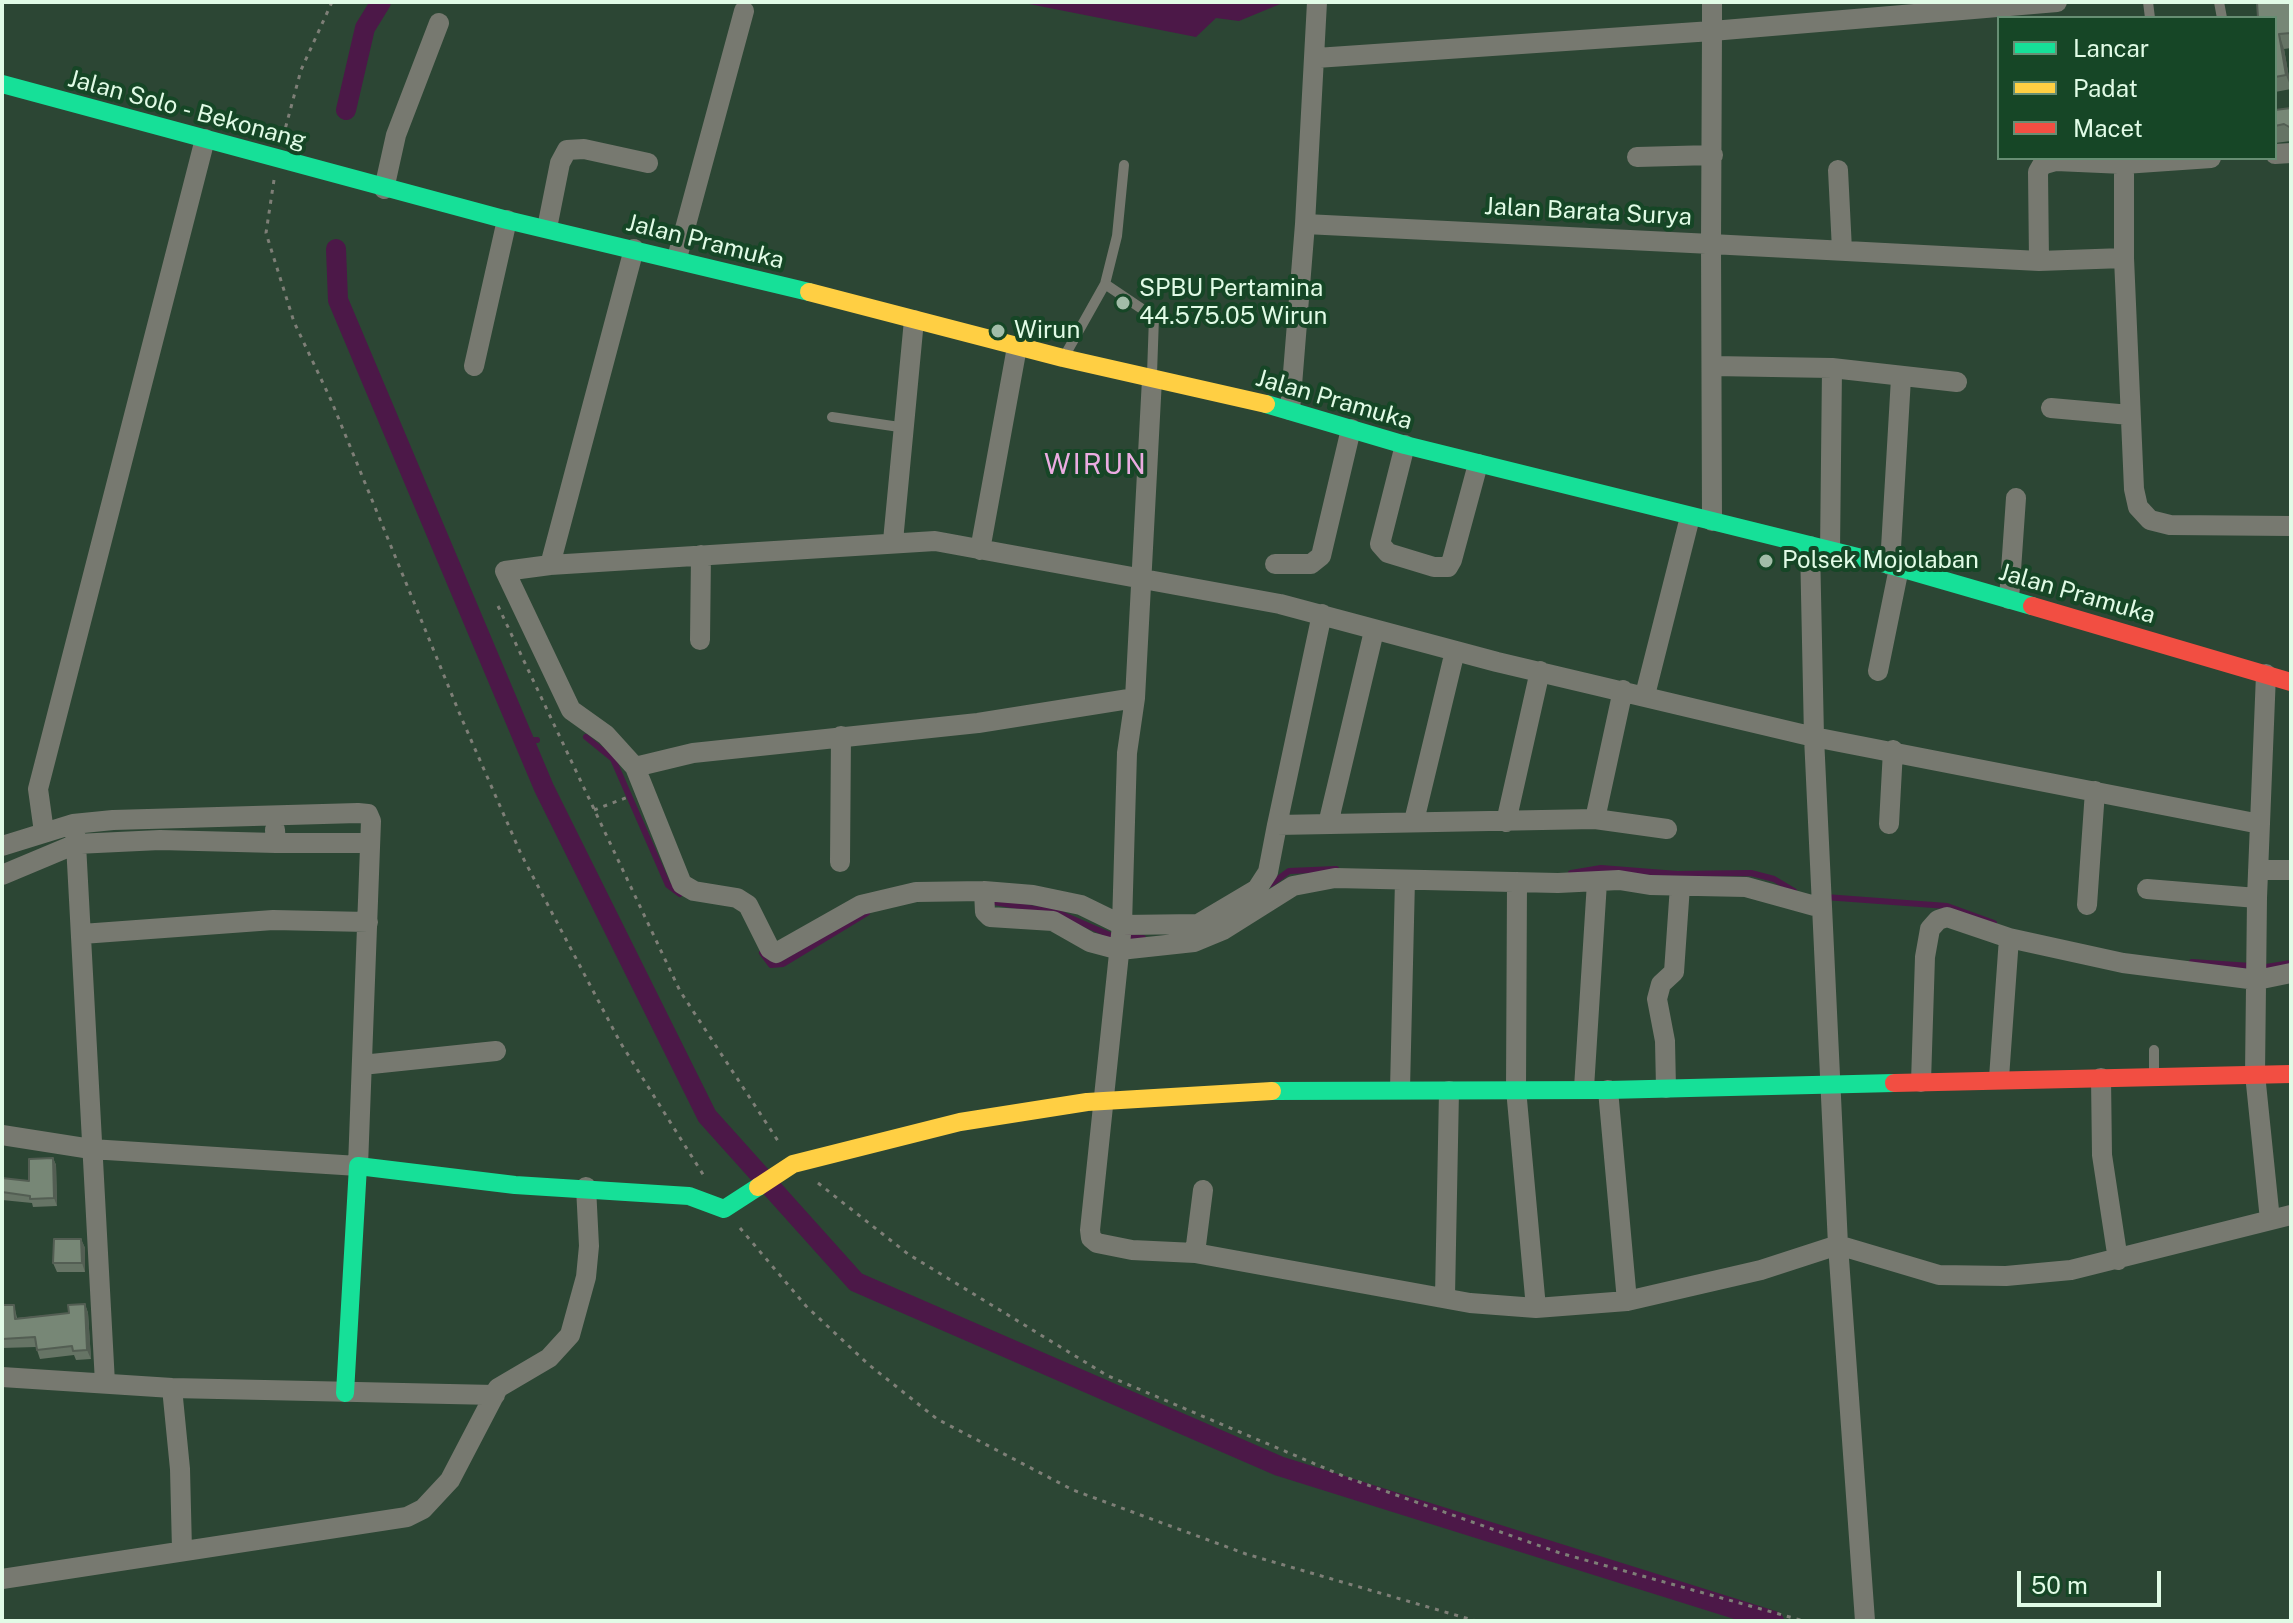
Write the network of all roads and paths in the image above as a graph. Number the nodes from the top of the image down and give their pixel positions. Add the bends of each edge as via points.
1 (332, 2) edge
2 (1317, 2) edge
3 (1712, 2) edge
4 (2057, 2) edge
5 (1964, 6) edge
6 (744, 11) dead end
7 (439, 23) dead end
8 (1712, 31) junction
9 (1316, 58) junction
10 (2, 84) edge
11 (205, 139) junction
12 (1713, 155) junction
13 (1637, 157) dead end
14 (277, 160) junction
15 (2182, 160) edge
16 (648, 163) dead end
17 (2124, 164) junction
18 (1124, 165) dead end
19 (1838, 170) dead end
20 (360, 182) joint
21 (384, 189) junction
22 (507, 220) junction
23 (1305, 224) junction
24 (547, 228) junction
25 (1711, 244) junction
26 (634, 249) junction
27 (1842, 250) junction
28 (677, 258) junction
29 (2124, 258) junction
30 (2039, 261) junction
31 (1105, 284) junction
32 (914, 320) junction
33 (1017, 347) junction
34 (1063, 358) junction
35 (474, 366) dead end
36 (1713, 366) junction
37 (1832, 368) junction
38 (1901, 378) junction
39 (1152, 379) junction
40 (1957, 382) dead end
41 (2051, 408) dead end
42 (1290, 410) junction
43 (2130, 415) junction
44 (832, 417) dead end
45 (906, 428) junction
46 (1351, 429) junction
47 (1405, 445) junction
48 (1478, 464) junction
49 (2016, 498) dead end
50 (1690, 517) junction
51 (1712, 521) junction
52 (2291, 526) edge
53 (893, 541) junction
54 (1820, 549) junction
55 (980, 550) junction
56 (701, 555) junction
57 (1275, 564) dead end
58 (550, 565) junction
59 (1894, 566) junction
60 (1139, 581) junction
61 (494, 597) dead end
62 (2009, 599) junction
63 (1322, 614) junction
64 (1374, 631) junction
65 (700, 640) dead end
66 (1455, 651) junction
67 (1540, 671) junction
68 (1878, 671) dead end
69 (2266, 674) junction
70 (2291, 682) edge
71 (1623, 690) junction
72 (1645, 695) junction
73 (1135, 698) junction
74 (841, 736) junction
75 (1814, 737) junction
76 (1893, 750) junction
77 (635, 767) junction
78 (2095, 791) junction
79 (619, 800) dead end
80 (594, 810) junction
81 (1595, 819) junction
82 (1414, 821) junction
83 (1506, 822) junction
84 (1328, 824) junction
85 (1889, 824) dead end
86 (2260, 824) junction
87 (1277, 825) junction
88 (275, 829) junction
89 (1667, 829) dead end
90 (44, 832) junction
91 (75, 834) junction
92 (370, 843) junction
93 (2, 846) edge
94 (840, 862) dead end
95 (2258, 870) junction
96 (2291, 870) edge
97 (2, 875) edge
98 (1405, 880) junction
99 (1517, 882) junction
100 (1597, 882) junction
101 (1680, 886) junction
102 (2147, 889) dead end
103 (984, 898) junction
104 (2257, 898) junction
105 (1821, 901) junction
106 (2087, 905) dead end
107 (368, 922) junction
108 (82, 934) junction
109 (1120, 938) junction
110 (2009, 938) junction
111 (2257, 970) junction
112 (2291, 973) edge
113 (2154, 1050) dead end
114 (496, 1051) dead end
115 (362, 1065) junction
116 (2255, 1074) junction
117 (2291, 1074) edge
118 (2154, 1075) junction
119 (1999, 1078) junction
120 (2101, 1078) junction
121 (1921, 1082) junction
122 (1830, 1085) junction
123 (1584, 1088) junction
124 (1666, 1088) junction
125 (1400, 1089) junction
126 (1516, 1089) junction
127 (1608, 1090) junction
128 (1449, 1091) junction
129 (1106, 1101) junction
130 (2, 1135) edge
131 (91, 1149) junction
132 (358, 1166) junction
133 (788, 1166) junction
134 (586, 1187) junction
135 (1203, 1190) dead end
136 (730, 1204) junction
137 (2291, 1215) edge
138 (2270, 1220) junction
139 (1838, 1245) junction
140 (1195, 1253) junction
141 (2118, 1260) junction
142 (1445, 1296) junction
143 (1627, 1301) junction
144 (1536, 1308) junction
145 (2, 1377) edge
146 (105, 1383) junction
147 (172, 1388) junction
148 (345, 1393) junction
149 (495, 1395) junction
150 (182, 1550) junction
151 (2, 1579) edge
152 (1476, 1621) edge
153 (1804, 1621) edge
154 (1865, 1621) edge

1 - 14 path via 301,70
2 - 9 street
3 - 8 street, Jalan Barata Surya
4 - 5 street
5 - 8 street
6 - 28 street
7 - 21 street via 396,135
8 - 9 street
8 - 12 street, Jalan Barata Surya
9 - 23 street
10 - 11 main road, Jalan Solo - Bekonang
11 - 14 main road, Jalan Solo - Bekonang
11 - 90 street via 38,789
12 - 13 street
12 - 25 street, Jalan Barata Surya
14 - 20 main road, Jalan Solo - Bekonang
14 - 136 path via 266,233 276,270 461,717 521,854 613,1028
15 - 17 street
16 - 24 street via 567,150
17 - 29 street
17 - 30 street via 2042,165
18 - 31 lane via 1117,236
19 - 27 street
20 - 21 main road, Jalan Pramuka
21 - 22 main road, Jalan Pramuka
22 - 24 main road, Jalan Pramuka
22 - 35 street
23 - 25 street, Jalan Barata Surya
23 - 42 street
24 - 26 main road, Jalan Pramuka
25 - 27 street
25 - 36 street
26 - 28 main road, Jalan Pramuka
26 - 58 street
27 - 30 street
28 - 32 main road, Jalan Pramuka
29 - 30 street
29 - 43 street
31 - 34 lane
31 - 39 lane via 1154,317
32 - 33 main road, Jalan Pramuka
32 - 45 street
33 - 34 main road, Jalan Pramuka
33 - 55 street
34 - 39 main road, Jalan Pramuka
36 - 37 street
36 - 51 street
37 - 38 street
37 - 54 street
38 - 40 street
38 - 59 street
39 - 42 main road, Jalan Pramuka
39 - 60 street
41 - 43 street
42 - 46 main road, Jalan Pramuka
43 - 52 street via 2134,489 2138,507 2150,520 2170,525
44 - 45 lane
45 - 53 street
46 - 47 main road, Jalan Pramuka
46 - 57 street via 1321,556 1311,564
47 - 48 main road, Jalan Pramuka
47 - 48 street via 1380,544 1388,553 1434,567 1448,567 1452,560
48 - 50 main road, Jalan Pramuka
49 - 62 street
50 - 51 main road, Jalan Pramuka
50 - 72 street
51 - 54 main road, Jalan Pramuka
53 - 55 street via 935,541
53 - 56 street
54 - 59 main road, Jalan Pramuka
54 - 75 street
55 - 60 street
56 - 58 street
56 - 65 street
58 - 77 street via 505,571 571,710 606,735
59 - 62 main road, Jalan Pramuka
59 - 68 street
60 - 63 street
60 - 73 street
61 - 80 path
62 - 69 main road, Jalan Pramuka
63 - 64 street
63 - 87 street
64 - 66 street
64 - 84 street
66 - 67 street
66 - 82 street
67 - 71 street
67 - 83 street
69 - 70 main road, Jalan Pramuka
69 - 86 street
71 - 72 street
71 - 81 street
72 - 75 street
73 - 74 street via 978,723
73 - 109 street via 1127,753
74 - 77 street via 693,753
74 - 94 street
75 - 76 street
75 - 105 street
76 - 78 street
76 - 85 street
77 - 103 street via 682,884 748,905 776,953 873,901 916,892
78 - 86 street
78 - 106 street
79 - 80 path
80 - 133 path via 680,991
81 - 83 street
81 - 89 street
82 - 83 street
82 - 84 street
84 - 87 street
86 - 95 street
87 - 109 street via 1268,872 1257,889 1198,924
88 - 91 street via 160,840
88 - 92 street
88 - 92 street via 368,814
90 - 91 street
90 - 93 street
91 - 97 street
91 - 108 street
92 - 107 street
95 - 96 street
95 - 104 street
98 - 99 street
98 - 109 street via 1310,881 1194,942
98 - 125 street
99 - 100 street
99 - 126 street
100 - 101 street
100 - 123 street
101 - 105 street via 1746,887
101 - 124 street via 1674,972 1661,984 1657,999
102 - 104 street
103 - 109 street via 1081,905
103 - 109 street via 990,917 1053,921 1090,942
104 - 111 street
105 - 122 street
107 - 108 street via 273,920
107 - 115 street
108 - 131 street
109 - 129 street
110 - 111 street via 2123,963
110 - 119 street
110 - 121 street via 1947,917 1930,929
111 - 112 street
111 - 116 street
113 - 118 lane
114 - 115 street
115 - 132 street
116 - 117 main road
116 - 118 main road
116 - 138 street
118 - 120 main road
119 - 120 main road
119 - 121 main road
120 - 141 street via 2102,1155
121 - 122 main road
122 - 124 main road
122 - 139 street
123 - 126 main road
123 - 127 main road
124 - 127 main road
125 - 128 main road
125 - 129 main road via 1243,1091
126 - 128 main road
126 - 144 street
127 - 143 street
128 - 142 street
129 - 133 main road via 960,1122
129 - 140 street via 1091,1238 1132,1250
130 - 131 street
131 - 132 street
131 - 146 street
132 - 134 main road via 515,1185
132 - 148 main road
133 - 136 main road
133 - 153 path via 908,1254 1108,1376 1348,1478 1560,1553
134 - 136 main road
134 - 149 street via 586,1277 570,1335 549,1358 498,1388
135 - 140 street
136 - 152 path via 806,1306 937,1419 1073,1490 1246,1554
137 - 138 street
138 - 141 street
139 - 141 street via 1939,1275 2006,1276
139 - 143 street via 1761,1270
139 - 154 street
140 - 142 street
142 - 144 street
143 - 144 street
145 - 146 street
146 - 147 street
147 - 148 street
147 - 150 street
148 - 149 street
149 - 150 street via 450,1480 423,1509 407,1517
150 - 151 street

